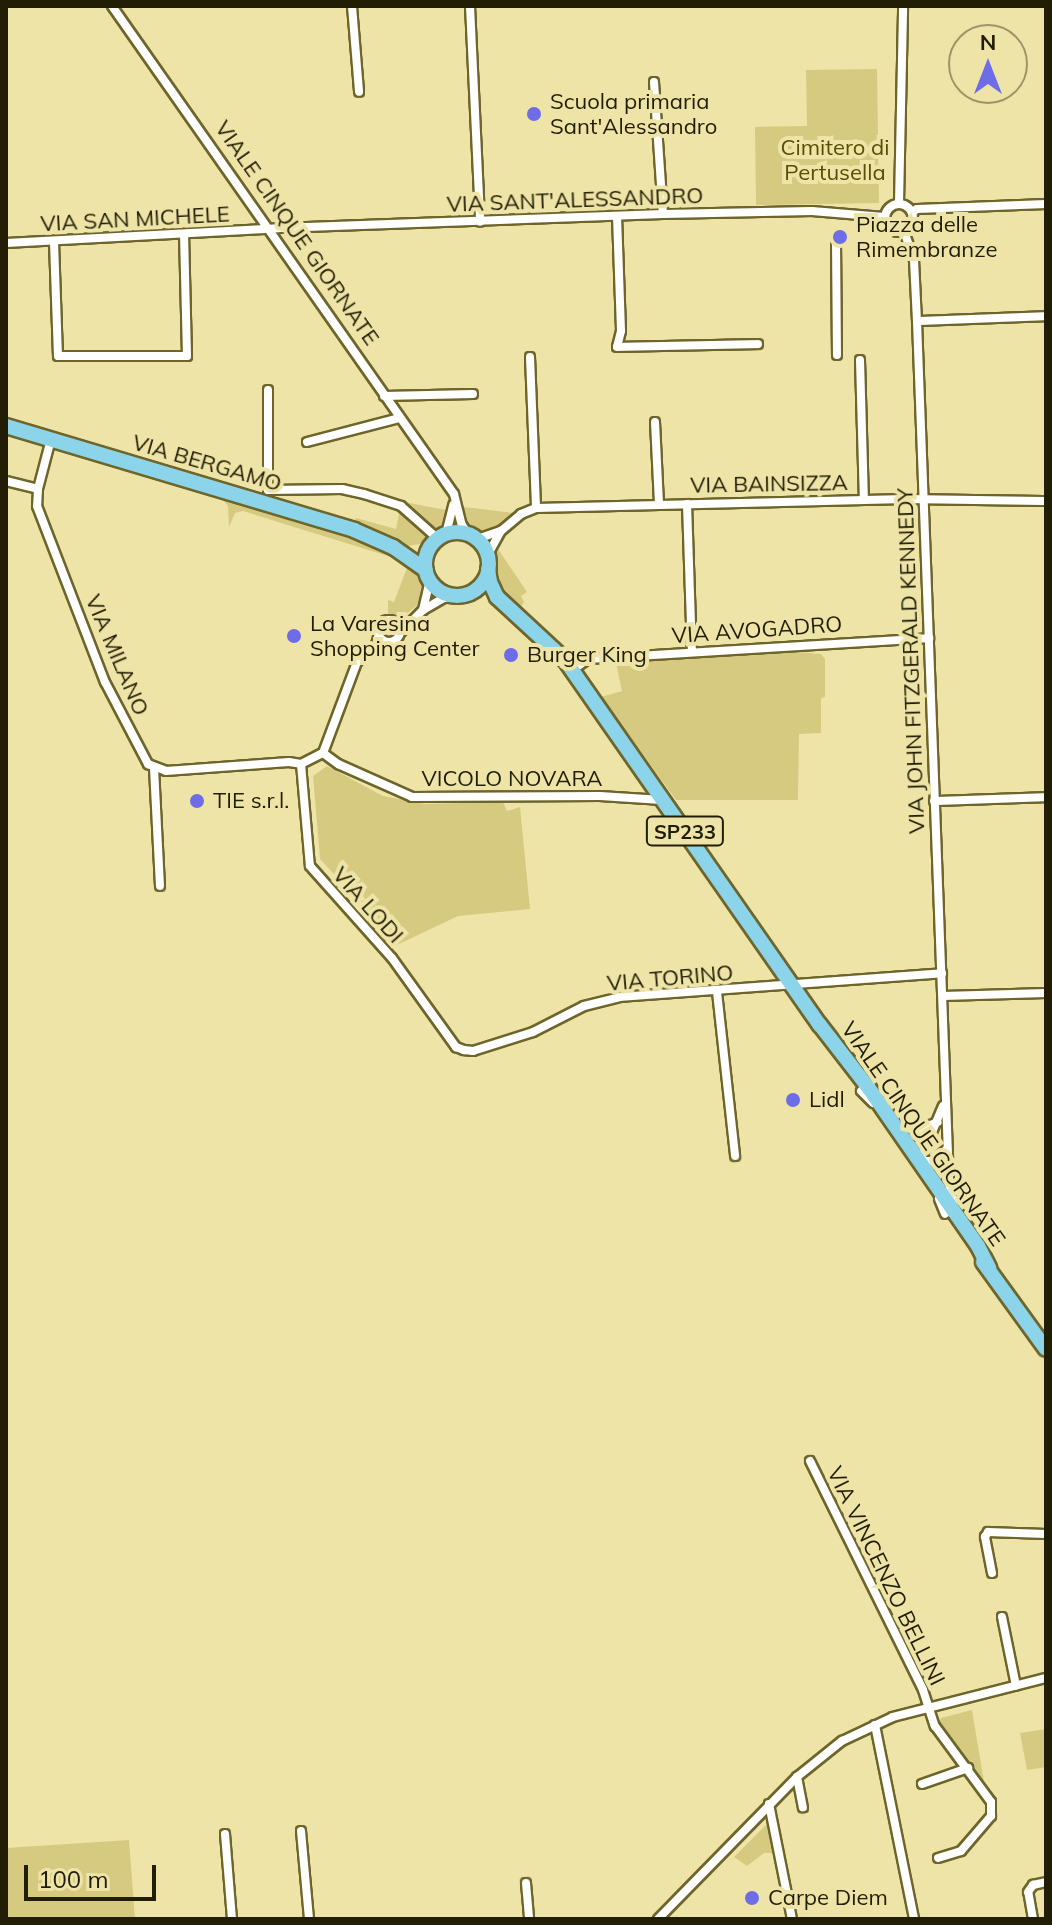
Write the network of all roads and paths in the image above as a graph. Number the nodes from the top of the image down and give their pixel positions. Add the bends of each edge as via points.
1 (112, 6) edge
2 (352, 6) edge
3 (470, 6) edge
4 (903, 6) edge
5 (654, 82) dead end
6 (359, 92) dead end
7 (899, 203) junction
8 (1046, 204) edge
9 (912, 213) junction
10 (663, 214) junction
11 (617, 216) junction
12 (884, 217) junction
13 (480, 222) junction
14 (267, 229) junction
15 (904, 231) junction
16 (184, 234) junction
17 (54, 242) junction
18 (836, 242) dead end
19 (6, 243) edge
20 (1046, 316) edge
21 (917, 321) junction
22 (758, 344) dead end
23 (837, 355) dead end
24 (530, 357) dead end
25 (860, 360) dead end
26 (268, 390) dead end
27 (473, 394) dead end
28 (384, 396) junction
29 (399, 418) junction
30 (655, 422) dead end
31 (6, 426) edge
32 (51, 439) junction
33 (307, 442) dead end
34 (6, 481) edge
35 (446, 485) junction
36 (38, 489) junction
37 (864, 500) junction
38 (921, 500) junction
39 (1046, 501) edge
40 (659, 504) junction
41 (687, 504) junction
42 (536, 508) junction
43 (501, 531) junction
44 (473, 537) junction
45 (439, 538) junction
46 (393, 547) junction
47 (488, 562) junction
48 (428, 575) junction
49 (462, 594) junction
50 (423, 610) junction
51 (413, 618) junction
52 (393, 621) junction
53 (400, 633) junction
54 (379, 634) junction
55 (929, 638) junction
56 (546, 640) junction
57 (391, 641) junction
58 (370, 650) junction
59 (692, 652) junction
60 (569, 665) junction
61 (323, 753) junction
62 (301, 764) junction
63 (154, 768) junction
64 (1046, 797) edge
65 (663, 800) junction
66 (934, 801) junction
67 (160, 886) dead end
68 (942, 973) junction
69 (792, 985) junction
70 (717, 992) junction
71 (1046, 993) edge
72 (943, 996) junction
73 (820, 1025) junction
74 (464, 1050) joint
75 (947, 1090) junction
76 (861, 1091) junction
77 (939, 1121) junction
78 (893, 1123) junction
79 (948, 1149) junction
80 (735, 1156) dead end
81 (919, 1161) junction
82 (951, 1214) junction
83 (1046, 1349) edge
84 (810, 1461) dead end
85 (1046, 1534) edge
86 (992, 1573) dead end
87 (1002, 1617) dead end
88 (1046, 1678) edge
89 (1016, 1686) junction
90 (928, 1707) junction
91 (875, 1725) junction
92 (968, 1768) junction
93 (797, 1777) junction
94 (922, 1784) dead end
95 (769, 1804) junction
96 (803, 1807) dead end
97 (301, 1831) dead end
98 (225, 1834) dead end
99 (938, 1858) dead end
100 (1046, 1882) edge
101 (526, 1883) dead end
102 (232, 1919) edge
103 (309, 1919) edge
104 (529, 1919) edge
105 (658, 1919) edge
106 (792, 1919) edge
107 (914, 1919) edge
108 (1033, 1919) edge

1 - 14 street, VIALE CINQUE GIORNATE
2 - 6 street
3 - 13 street
4 - 7 street
5 - 10 street
7 - 9 street
7 - 12 street
8 - 9 street
9 - 15 street via 913,222
10 - 11 street, VIA SANT'ALESSANDRO
10 - 12 street, VIA SANT'ALESSANDRO via 812,211
11 - 13 street, VIA SANT'ALESSANDRO
11 - 22 street via 617,347
12 - 15 street via 891,230
13 - 14 street, VIA SANT'ALESSANDRO
14 - 16 street, VIA SAN MICHELE
14 - 28 street, VIALE CINQUE GIORNATE
15 - 21 street, VIA JOHN FITZGERALD KENNEDY via 914,260
16 - 17 street, VIA SAN MICHELE
16 - 17 street via 187,356 58,356
17 - 19 street, VIA SAN MICHELE
18 - 23 street
20 - 21 street
21 - 38 street, VIA JOHN FITZGERALD KENNEDY
24 - 42 street
25 - 37 street
26 - 45 street via 268,490 342,489 364,494 401,506
27 - 28 street
28 - 29 street, VIALE CINQUE GIORNATE
29 - 33 street
29 - 35 street, VIALE CINQUE GIORNATE
30 - 40 street
31 - 32 main road, VIA BERGAMO / SP233
32 - 36 street, VIA MILANO
32 - 46 main road, VIA BERGAMO / SP233 via 326,521
34 - 36 street
35 - 44 street, VIALE CINQUE GIORNATE via 454,494 462,525
35 - 45 street via 453,507
36 - 63 street, VIA MILANO via 37,506 105,682
37 - 38 street, VIA BAINSIZZA
37 - 41 street, VIA BAINSIZZA
38 - 39 street, VIA BAINSIZZA
38 - 55 street, VIA JOHN FITZGERALD KENNEDY
40 - 41 street, VIA BAINSIZZA
40 - 42 street, VIA BAINSIZZA
41 - 59 street
42 - 43 street
43 - 44 street
43 - 47 street
44 - 45 main road, SP233
44 - 47 main road, SP233
45 - 46 main road, VIA BERGAMO / SP233 via 414,551
45 - 48 main road via 425,558
46 - 48 main road, VIA BERGAMO / SP233
47 - 49 main road via 483,581
47 - 56 main road, VIALE CINQUE GIORNATE / SP233 via 497,597
48 - 49 main road, SP233 via 442,592
48 - 50 street
49 - 50 street
49 - 56 main road, VIALE CINQUE GIORNATE / SP233 via 492,601
50 - 51 street
51 - 52 street
51 - 53 street
52 - 53 street
52 - 54 street via 383,622
53 - 57 street
54 - 57 street
54 - 58 street
55 - 59 street, VIA AVOGADRO
55 - 66 street, VIA JOHN FITZGERALD KENNEDY
56 - 60 main road, VIALE CINQUE GIORNATE / SP233
57 - 58 street
58 - 61 street via 357,662
59 - 60 street, VIA AVOGADRO
60 - 65 main road, VIALE CINQUE GIORNATE / SP233
61 - 62 street
61 - 65 street, VICOLO NOVARA via 412,797
62 - 63 street
62 - 74 street, VIA LODI via 310,866 392,958 456,1047
63 - 67 street
64 - 66 street
65 - 69 main road, VIALE CINQUE GIORNATE / SP233
66 - 68 street, VIA JOHN FITZGERALD KENNEDY
68 - 69 street, VIA TORINO
68 - 72 street, VIA JOHN FITZGERALD KENNEDY
69 - 70 street, VIA TORINO
69 - 73 main road, VIALE CINQUE GIORNATE / SP233
70 - 74 street, VIA TORINO via 619,997 584,1006 533,1032
70 - 80 street
71 - 72 street
72 - 75 street, VIA JOHN FITZGERALD KENNEDY
73 - 76 main road, VIALE CINQUE GIORNATE / SP233
73 - 78 main road, VIALE CINQUE GIORNATE / SP233
75 - 77 street, VIA JOHN FITZGERALD KENNEDY
75 - 79 street, VIA JOHN FITZGERALD KENNEDY
76 - 81 street
76 - 82 main road, VIALE CINQUE GIORNATE / SP233
77 - 78 street via 917,1130
77 - 81 street, VIA JOHN FITZGERALD KENNEDY
78 - 81 main road, VIALE CINQUE GIORNATE / SP233
79 - 81 street via 934,1161
79 - 82 street, VIA JOHN FITZGERALD KENNEDY
81 - 82 main road, VIALE CINQUE GIORNATE / SP233
82 - 83 main road, VIALE CINQUE GIORNATE / SP233
84 - 90 street, VIA VINCENZO BELLINI
85 - 86 street via 988,1532
87 - 89 street
88 - 89 street
89 - 90 street
90 - 91 street
90 - 92 street, VIA VINCENZO BELLINI via 935,1726
91 - 93 street via 842,1741
91 - 107 street
92 - 94 street
92 - 99 street, VIA VINCENZO BELLINI via 989,1796 991,1816 961,1851
93 - 95 street
93 - 96 street
95 - 105 street
95 - 106 street
97 - 103 street
98 - 102 street
100 - 108 street via 1028,1892
101 - 104 street

